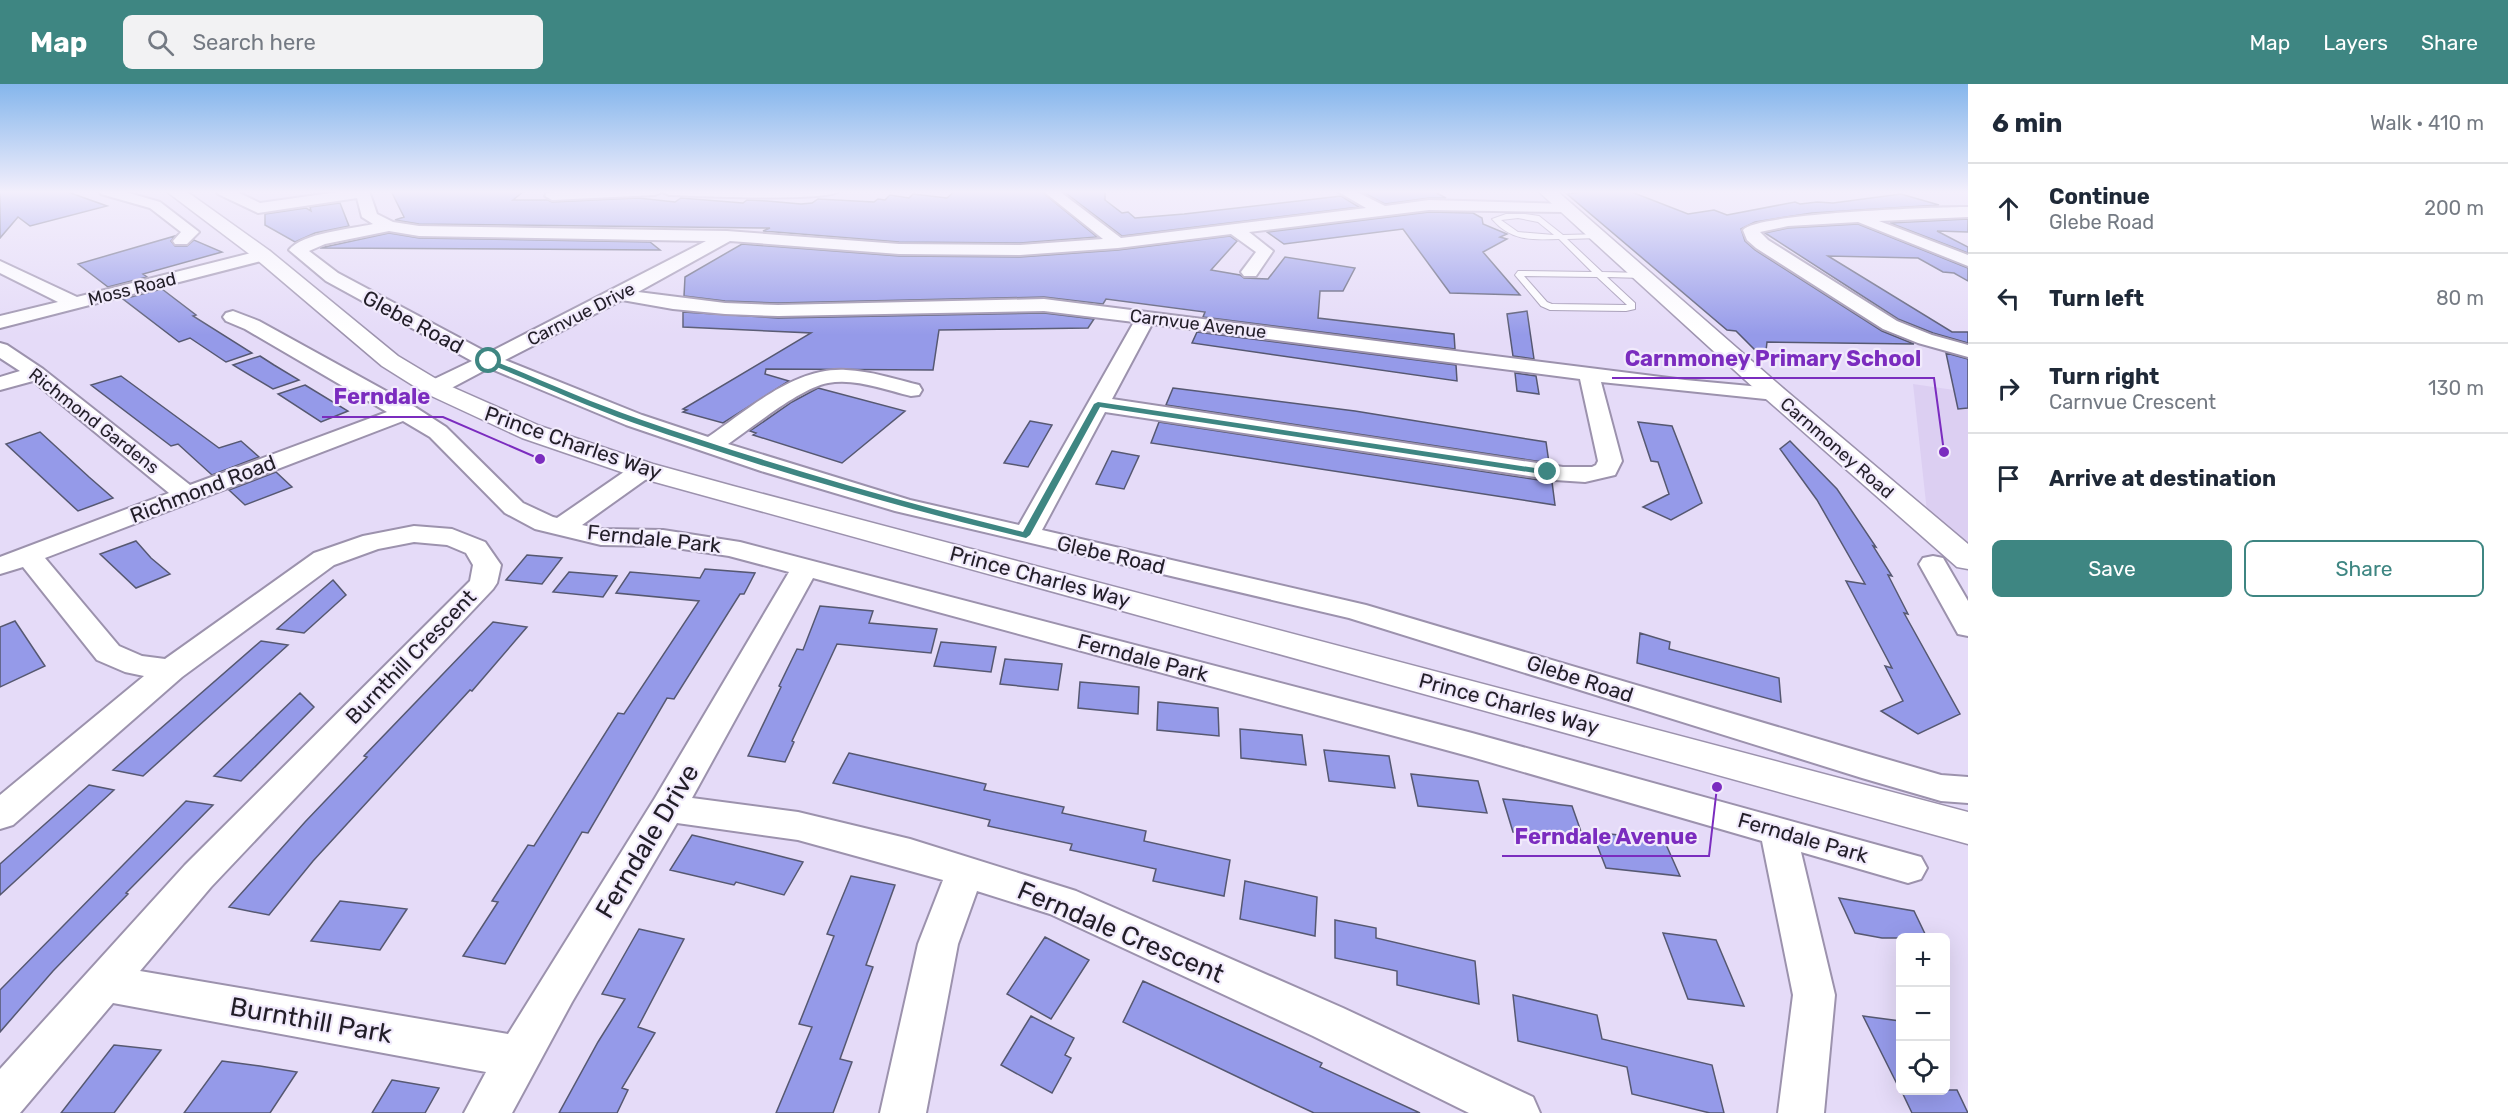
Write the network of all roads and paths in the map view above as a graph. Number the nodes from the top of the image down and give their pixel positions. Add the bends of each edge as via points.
1 (241, 239) edge
2 (325, 239) edge
3 (721, 239) edge
4 (772, 239) edge
5 (1113, 239) edge
6 (1154, 239) edge
7 (1247, 239) edge
8 (1562, 239) edge
9 (1602, 239) edge
10 (1755, 239) edge
11 (1911, 239) edge
12 (1118, 243) junction
13 (263, 255) junction
14 (1968, 261) edge
15 (0, 266) edge
16 (1250, 272) dead end
17 (1599, 273) junction
18 (1643, 275) junction
19 (620, 294) junction
20 (75, 303) junction
21 (233, 317) dead end
22 (1146, 317) junction
23 (0, 322) edge
24 (0, 349) edge
25 (1968, 351) edge
26 (489, 361) junction
27 (36, 373) junction
28 (1589, 374) junction
29 (0, 384) edge
30 (434, 388) junction
31 (911, 390) dead end
32 (1775, 394) junction
33 (1098, 404) junction
34 (407, 412) junction
35 (710, 446) junction
36 (643, 470) junction
37 (187, 495) junction
38 (562, 527) junction
39 (1026, 535) junction
40 (1954, 553) edge
41 (28, 556) junction
42 (0, 566) edge
43 (805, 568) junction
44 (1968, 627) edge
45 (171, 670) junction
46 (1955, 789) edge
47 (668, 808) junction
48 (0, 815) edge
49 (1968, 828) edge
50 (1778, 831) junction
51 (1908, 868) dead end
52 (964, 871) junction
53 (103, 983) junction
54 (518, 1057) junction
55 (0, 1102) edge
56 (487, 1113) edge
57 (903, 1113) edge
58 (1517, 1113) edge
59 (1801, 1113) edge

1 - 13 street, Prince Charles Way
2 - 26 street, Glebe Road via 297,250 332,277
3 - 19 street, Carnvue Drive
4 - 12 street via 935,250 1020,250
5 - 12 street
6 - 12 street
7 - 16 street via 1265,251
8 - 17 lane
9 - 18 street, Carnmoney Road
10 - 25 street via 1890,325
11 - 14 street
13 - 20 street, Moss Road
13 - 30 street, Prince Charles Way via 352,332
15 - 20 street
17 - 17 lane via 1632,307 1550,307 1519,275
17 - 18 lane
18 - 32 street, Carnmoney Road
19 - 22 street, Carnvue Avenue via 673,305 739,310 812,312 1010,304
19 - 26 street, Carnvue Drive
20 - 23 street, Moss Road
21 - 34 street, Ferndale Park
22 - 28 street, Carnvue Avenue
22 - 33 street
24 - 27 street, Richmond Gardens
26 - 30 street, Carnvue Drive
26 - 35 street, Glebe Road via 634,420
27 - 29 street
27 - 37 street, Richmond Gardens
28 - 32 street, Carnvue Avenue
28 - 33 street via 1610,461 1606,470 1594,475 1548,472
30 - 36 street, Prince Charles Way via 531,432
31 - 35 street via 855,377 823,377 802,386
32 - 40 street, Carnmoney Road
33 - 39 street
34 - 37 street, Richmond Road
34 - 38 street, Ferndale Park via 438,432 514,508
35 - 39 street, Glebe Road via 904,506
36 - 38 street
36 - 49 street, Prince Charles Way
37 - 41 street, Richmond Road
38 - 43 street, Ferndale Park via 601,537 663,538 730,548
39 - 46 street, Glebe Road via 1356,611
40 - 44 street, Carnmoney Road
41 - 42 street, Richmond Road
41 - 45 street via 108,653 136,665
43 - 47 street, Ferndale Drive
43 - 50 street, Ferndale Park via 1472,745
45 - 48 street, Burnthill Crescent
45 - 53 street, Burnthill Crescent via 324,559 372,542 414,534 452,537 476,548 487,565 483,583 462,606 198,876
47 - 52 street, Ferndale Crescent via 798,826
47 - 54 street, Ferndale Drive
50 - 51 street, Ferndale Park
50 - 59 street via 1814,995
52 - 57 street via 938,944
52 - 58 street, Ferndale Crescent via 1062,902 1328,1022
53 - 54 street, Burnthill Park
53 - 55 street, Burnthill Crescent
54 - 56 street, Ferndale Drive

